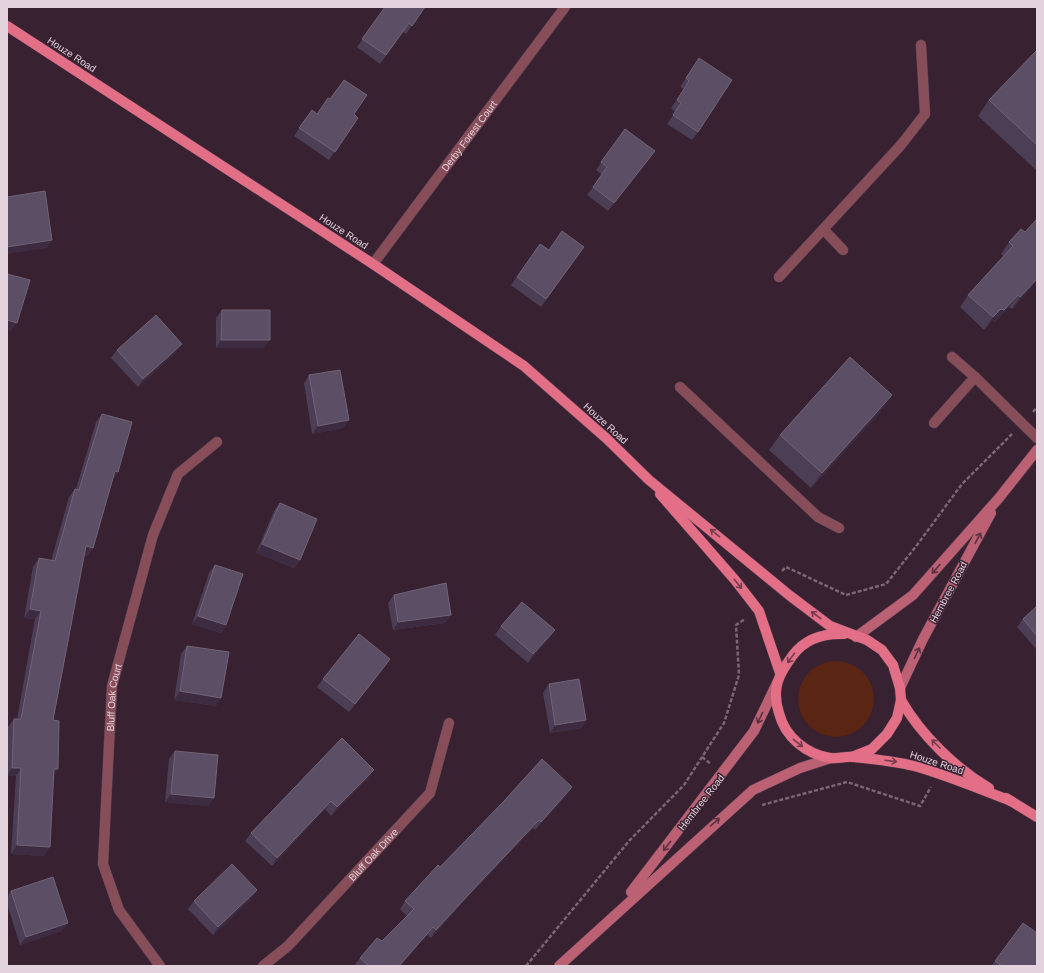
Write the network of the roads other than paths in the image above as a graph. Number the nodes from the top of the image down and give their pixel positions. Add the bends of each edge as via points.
1 (565, 7) edge
2 (7, 26) edge
3 (921, 45) dead end
4 (824, 230) junction
5 (843, 250) dead end
6 (373, 264) junction
7 (779, 277) dead end
8 (952, 357) dead end
9 (975, 377) junction
10 (680, 388) dead end
11 (934, 423) dead end
12 (1037, 438) edge
13 (218, 442) dead end
14 (1037, 450) edge
15 (649, 480) junction
16 (999, 498) junction
17 (839, 528) dead end
18 (853, 635) junction
19 (778, 678) junction
20 (900, 688) junction
21 (901, 700) junction
22 (449, 723) dead end
23 (852, 757) junction
24 (831, 758) junction
25 (1011, 801) junction
26 (1037, 817) edge
27 (614, 914) junction
28 (160, 966) edge
29 (263, 966) edge
30 (559, 966) edge

1 - 6 street, Derby Forest Court
2 - 6 main road, Houze Road
3 - 4 street via 925,114 902,145
4 - 5 street
4 - 7 street
6 - 15 main road, Houze Road via 524,366 606,438
8 - 9 street
9 - 11 street
9 - 12 street
10 - 17 street via 818,517
13 - 28 street, Bluff Oak Court via 178,474 153,535 112,686 103,864 119,910
14 - 16 street, Hembree Road
18 -> 15 main road, Houze Road via 830,626
15 -> 19 main road, Houze Road via 759,611
16 -> 18 street, Hembree Road via 913,595 884,618
20 -> 16 street, Hembree Road via 923,639
18 -> 19 main road, Houze Road via 831,634 814,638 798,648
18 - 20 main road, Houze Road via 882,650 893,665
19 -> 24 main road, Houze Road via 776,704 782,724 794,740 811,752
19 -> 27 street, Hembree Road via 754,731
20 - 21 main road, Houze Road
21 - 23 main road, Houze Road via 896,718 887,734 872,749
25 -> 21 main road, Houze Road via 982,784 956,763 910,715
22 - 29 street, Bluff Oak Drive via 430,793 288,946
23 - 24 main road, Houze Road
23 -> 25 main road, Houze Road via 896,762 933,772
27 -> 24 street, Hembree Road via 753,790 800,768
25 - 26 main road, Houze Road
27 - 30 street, Hembree Road

